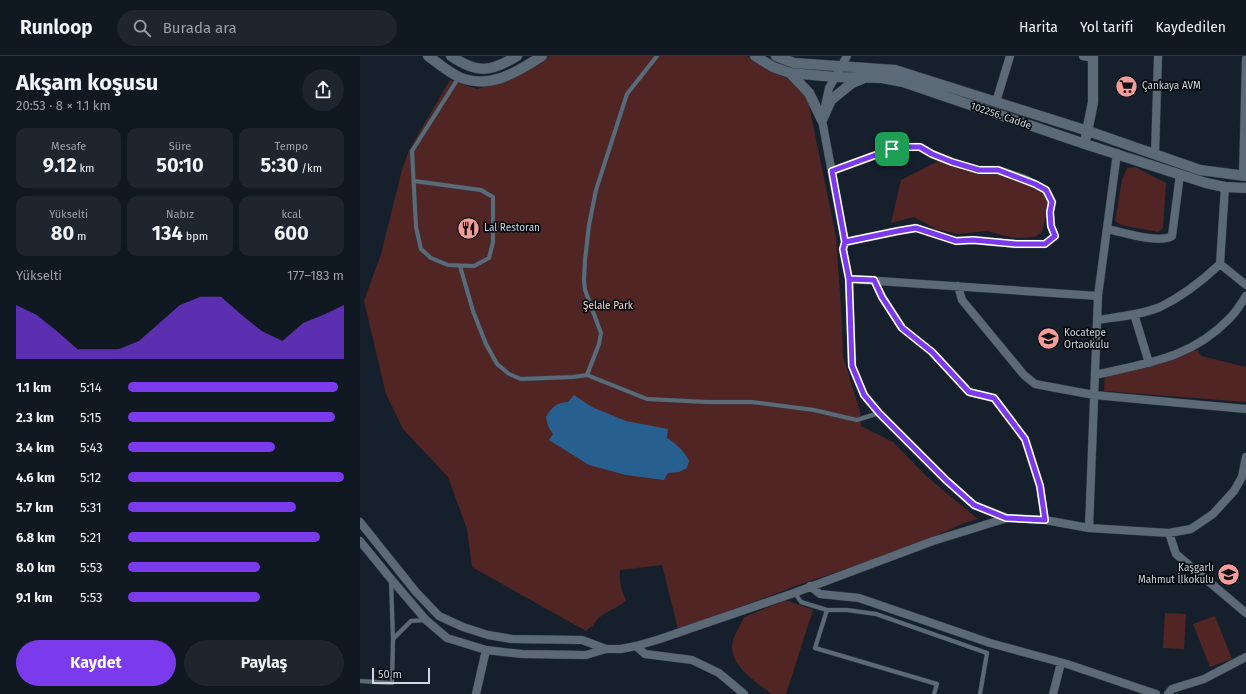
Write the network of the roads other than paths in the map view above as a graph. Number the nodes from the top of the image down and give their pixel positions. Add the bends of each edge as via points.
1 (428, 56) edge
2 (452, 56) edge
3 (516, 56) edge
4 (542, 56) edge
5 (657, 56) edge
6 (755, 56) edge
7 (776, 56) edge
8 (847, 56) edge
9 (1010, 56) edge
10 (1158, 56) edge
11 (1089, 57) edge
12 (1246, 59) edge
13 (841, 66) junction
14 (790, 73) junction
15 (459, 76) junction
16 (836, 77) junction
17 (867, 78) junction
18 (996, 102) junction
19 (822, 120) junction
20 (1088, 131) junction
21 (1085, 144) junction
22 (1117, 153) junction
23 (1154, 155) junction
24 (832, 171) junction
25 (1180, 174) junction
26 (1245, 176) edge
27 (414, 180) junction
28 (1225, 187) junction
29 (1246, 188) edge
30 (1107, 229) junction
31 (845, 242) junction
32 (1220, 264) junction
33 (460, 266) junction
34 (849, 279) junction
35 (874, 280) junction
36 (1246, 285) edge
37 (958, 286) junction
38 (1098, 296) junction
39 (1246, 296) edge
40 (1134, 314) junction
41 (1097, 320) junction
42 (1149, 363) junction
43 (587, 375) junction
44 (1096, 375) junction
45 (1094, 395) junction
46 (1246, 409) edge
47 (879, 413) junction
48 (1246, 457) edge
49 (1244, 478) edge
50 (1006, 518) junction
51 (1045, 520) junction
52 (360, 522) edge
53 (1089, 528) junction
54 (1169, 533) junction
55 (360, 541) edge
56 (391, 579) junction
57 (810, 586) junction
58 (794, 593) junction
59 (827, 610) junction
60 (1246, 613) edge
61 (426, 620) junction
62 (393, 639) junction
63 (636, 646) junction
64 (606, 649) junction
65 (486, 650) junction
66 (1246, 657) edge
67 (1061, 663) junction
68 (360, 681) edge
69 (476, 694) edge
70 (744, 694) edge
71 (934, 694) edge
72 (980, 694) edge
73 (1052, 694) edge
74 (1156, 694) edge
75 (1168, 694) edge

1 - 15 street
2 - 3 street via 477,69 490,69
4 - 15 street via 512,75 488,81 475,81
5 - 43 lane via 627,94 596,190 589,225 584,280 600,333 599,344
6 - 14 street, 102256. Cadde via 773,67
7 - 13 street, 102256. Cadde via 794,63
8 - 13 street
9 - 18 street
10 - 23 street
11 - 20 street via 1093,102
12 - 26 street
13 - 16 street
13 - 18 street, 102256. Cadde via 895,70
14 - 16 street, 102256. Cadde
14 - 19 street via 809,93
15 - 27 lane via 412,151
16 - 17 street, 102256. Cadde
16 - 19 street via 829,88
17 - 19 street via 852,83 831,100
17 - 21 street, 102256. Cadde via 903,82
18 - 20 street, 102256. Cadde
19 - 24 street
20 - 21 street
20 - 23 street, 102256. Cadde
21 - 22 street, 102256. Cadde
22 - 25 street, 102256. Cadde
22 - 30 street
23 - 26 street, 102256. Cadde via 1200,170
24 - 31 street
24 - 31 street via 892,149 920,147 959,164 979,170 998,170 1025,179 1046,190 1052,202 1051,226 1055,236 1045,244 956,241 916,228
25 - 28 street, 102256. Cadde
25 - 30 street via 1172,236 1167,239 1149,238
27 - 33 lane via 416,227 421,249 430,258 448,265
27 - 33 lane via 481,190 493,197 493,242 489,258 474,266
28 - 29 street, 102256. Cadde
28 - 32 street
30 - 38 street
31 - 34 street via 843,249
32 - 36 street
32 - 40 street via 1188,291 1160,307
33 - 43 lane via 473,311 497,364 509,374 521,379
34 - 35 street
34 - 47 street via 852,366 864,395
35 - 37 street
35 - 51 street via 902,328 932,352 969,392 994,398 1025,439 1040,486
37 - 38 street
37 - 45 street via 962,300 1024,375 1035,384
38 - 41 street
39 - 42 street via 1230,318 1206,339 1186,351
40 - 41 street
40 - 42 street
41 - 44 street
42 - 44 street
43 - 47 lane via 647,399 752,402 814,410 857,420
44 - 45 street
45 - 46 street
45 - 53 street
47 - 50 street via 974,505
48 - 49 street
49 - 54 street via 1213,514 1191,529
50 - 51 street
50 - 57 street via 933,541
51 - 53 street
52 - 64 street via 416,592 439,616 488,635 582,640
53 - 54 street
54 - 60 street via 1176,554
55 - 56 street
56 - 61 street
56 - 62 lane
57 - 58 street
57 - 67 street via 820,594 859,598 990,643
58 - 59 lane via 801,602
58 - 63 street
59 - 71 lane via 815,648 937,684
59 - 72 lane via 876,614 987,653
61 - 62 lane via 411,621
61 - 65 street via 447,638
62 - 68 lane via 392,683
63 - 64 street
63 - 70 street via 645,654 692,660 718,673
64 - 65 street via 586,655 522,654
65 - 69 street
66 - 75 street via 1204,679 1172,689
67 - 73 street
67 - 74 street

